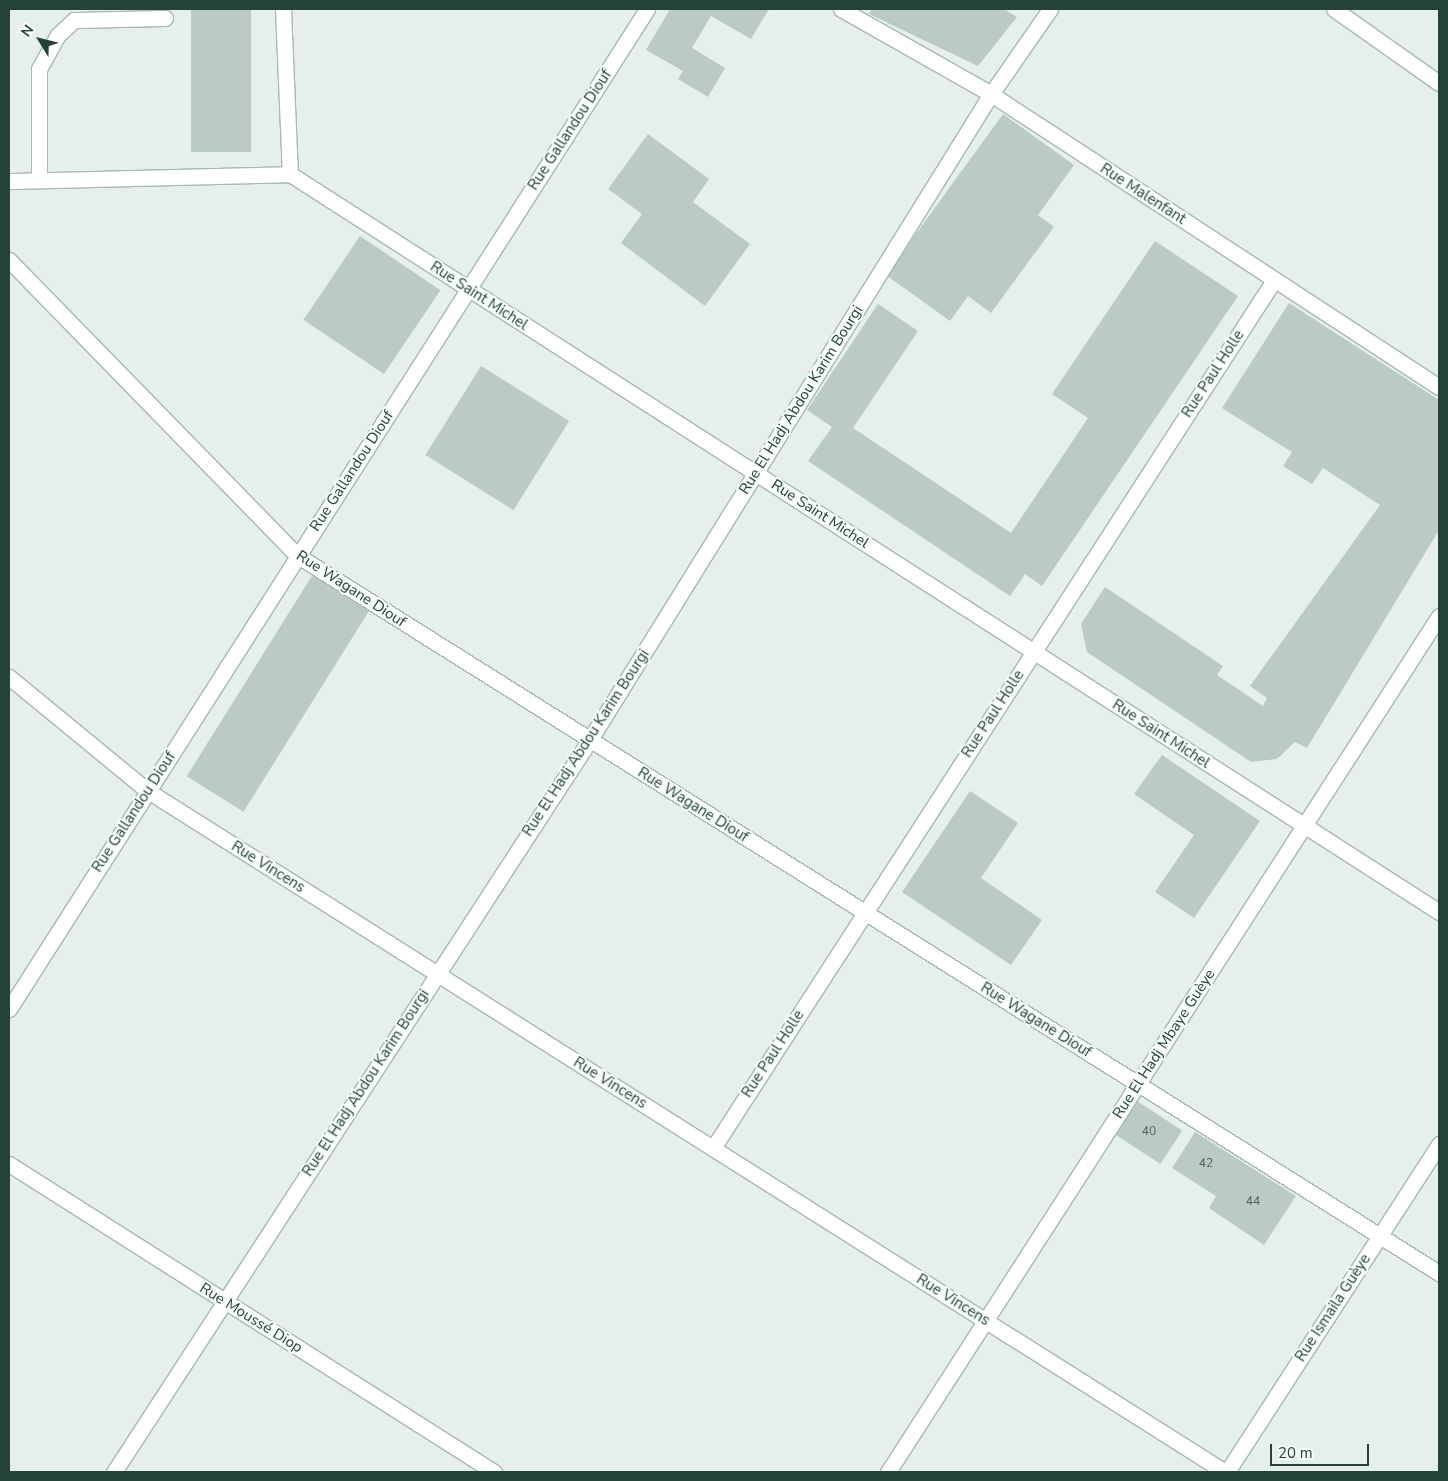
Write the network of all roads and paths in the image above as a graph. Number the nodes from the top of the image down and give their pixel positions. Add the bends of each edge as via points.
1 (283, 9) edge
2 (648, 9) edge
3 (841, 9) edge
4 (1050, 9) edge
5 (1334, 9) edge
6 (165, 18) dead end
7 (1439, 83) edge
8 (991, 94) junction
9 (290, 174) junction
10 (39, 178) junction
11 (9, 181) edge
12 (9, 260) edge
13 (1274, 280) junction
14 (468, 289) junction
15 (1439, 387) edge
16 (756, 473) junction
17 (298, 556) junction
18 (1439, 616) edge
19 (1034, 652) junction
20 (9, 677) edge
21 (589, 740) junction
22 (148, 791) junction
23 (1304, 826) junction
24 (1439, 912) edge
25 (865, 913) junction
26 (437, 974) junction
27 (9, 1009) edge
28 (1138, 1084) junction
29 (1439, 1144) edge
30 (713, 1148) junction
31 (9, 1164) edge
32 (1380, 1236) junction
33 (1439, 1273) edge
34 (224, 1301) junction
35 (986, 1321) junction
36 (114, 1472) edge
37 (494, 1472) edge
38 (888, 1472) edge
39 (1226, 1472) edge

1 - 9 street
2 - 14 street, Rue Gallandou Diouf
3 - 8 street, Rue Malenfant
4 - 8 street, Rue El Hadj Abdou Karim Bourgi
5 - 7 street
6 - 10 street via 74,20 58,35 39,69
8 - 13 street, Rue Malenfant
8 - 16 street, Rue El Hadj Abdou Karim Bourgi
9 - 10 street
9 - 14 street, Rue Saint Michel
10 - 11 street
12 - 17 street, Rue Wagane Diouf
13 - 15 street, Rue Malenfant
13 - 19 street, Rue Paul Holle
14 - 16 street, Rue Saint Michel
14 - 17 street, Rue Gallandou Diouf
16 - 19 street, Rue Saint Michel
16 - 21 street, Rue El Hadj Abdou Karim Bourgi
17 - 21 street, Rue Wagane Diouf
17 - 22 street, Rue Gallandou Diouf
18 - 23 street, Rue El Hadj Mbaye Guèye
19 - 23 street, Rue Saint Michel
19 - 25 street, Rue Paul Holle
20 - 22 street, Rue Vincens
21 - 25 street, Rue Wagane Diouf
21 - 26 street, Rue El Hadj Abdou Karim Bourgi
22 - 26 street, Rue Vincens
22 - 27 street, Rue Gallandou Diouf
23 - 24 street, Rue Saint Michel
23 - 28 street, Rue El Hadj Mbaye Guèye
25 - 28 street, Rue Wagane Diouf
25 - 30 street, Rue Paul Holle
26 - 30 street, Rue Vincens
26 - 34 street, Rue El Hadj Abdou Karim Bourgi
28 - 32 street, Rue Wagane Diouf
28 - 35 street, Rue El Hadj Mbaye Guèye
29 - 32 street, Rue Ismaila Guèye
30 - 35 street, Rue Vincens
31 - 34 street, Rue Moussé Diop
32 - 33 street, Rue Wagane Diouf
32 - 39 street, Rue Ismaila Guèye
34 - 36 street, Rue El Hadj Abdou Karim Bourgi
34 - 37 street, Rue Moussé Diop
35 - 38 street, Rue El Hadj Mbaye Guèye
35 - 39 street, Rue Vincens

